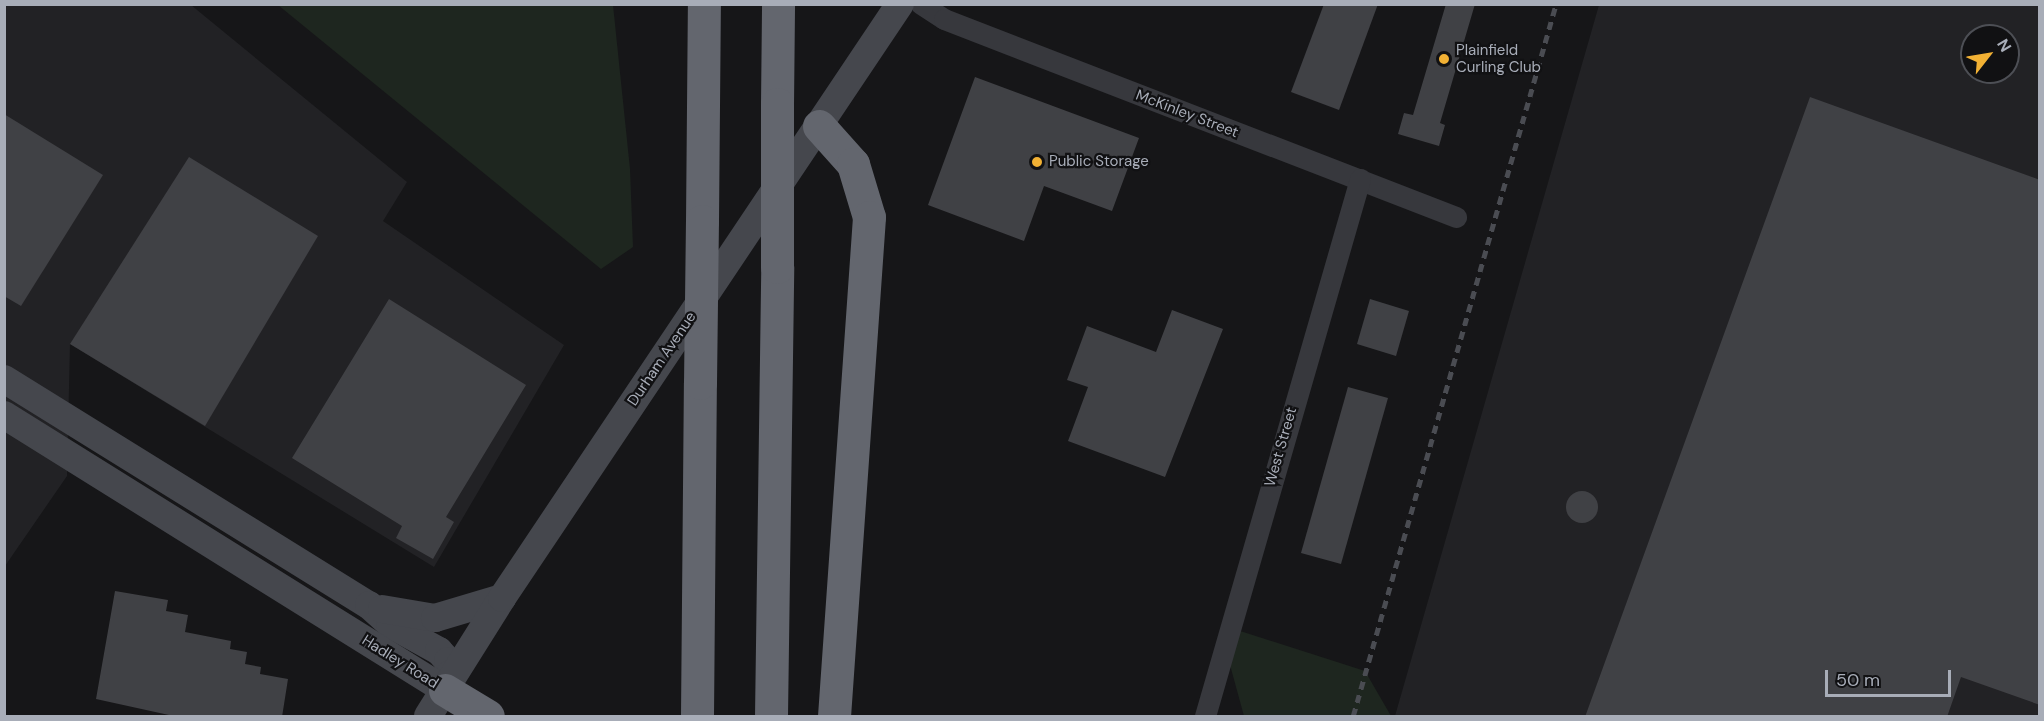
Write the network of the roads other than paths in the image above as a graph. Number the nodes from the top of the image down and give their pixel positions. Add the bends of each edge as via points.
1 (704, 4) edge
2 (778, 4) edge
3 (900, 4) edge
4 (921, 4) edge
5 (819, 126) junction
6 (1360, 179) junction
7 (1456, 217) dead end
8 (4, 379) edge
9 (4, 415) edge
10 (502, 598) junction
11 (369, 605) junction
12 (437, 703) edge
13 (488, 717) edge
14 (697, 717) edge
15 (771, 717) edge
16 (834, 717) edge
17 (1205, 717) edge

1 - 14 highway, bridge
2 - 15 highway, bridge
3 - 5 main road, Durham Avenue
4 - 6 street, McKinley Street via 944,19
5 - 10 main road, Durham Avenue
5 - 16 highway via 853,164 869,217
6 - 7 street, McKinley Street
6 - 17 street, West Street
8 - 11 main road, Hadley Road
9 - 12 main road, Hadley Road
10 - 11 main road via 435,618
10 - 12 main road, Durham Avenue
11 - 12 main road, Hadley Road via 390,624 439,651 447,661 450,674
12 - 13 highway

